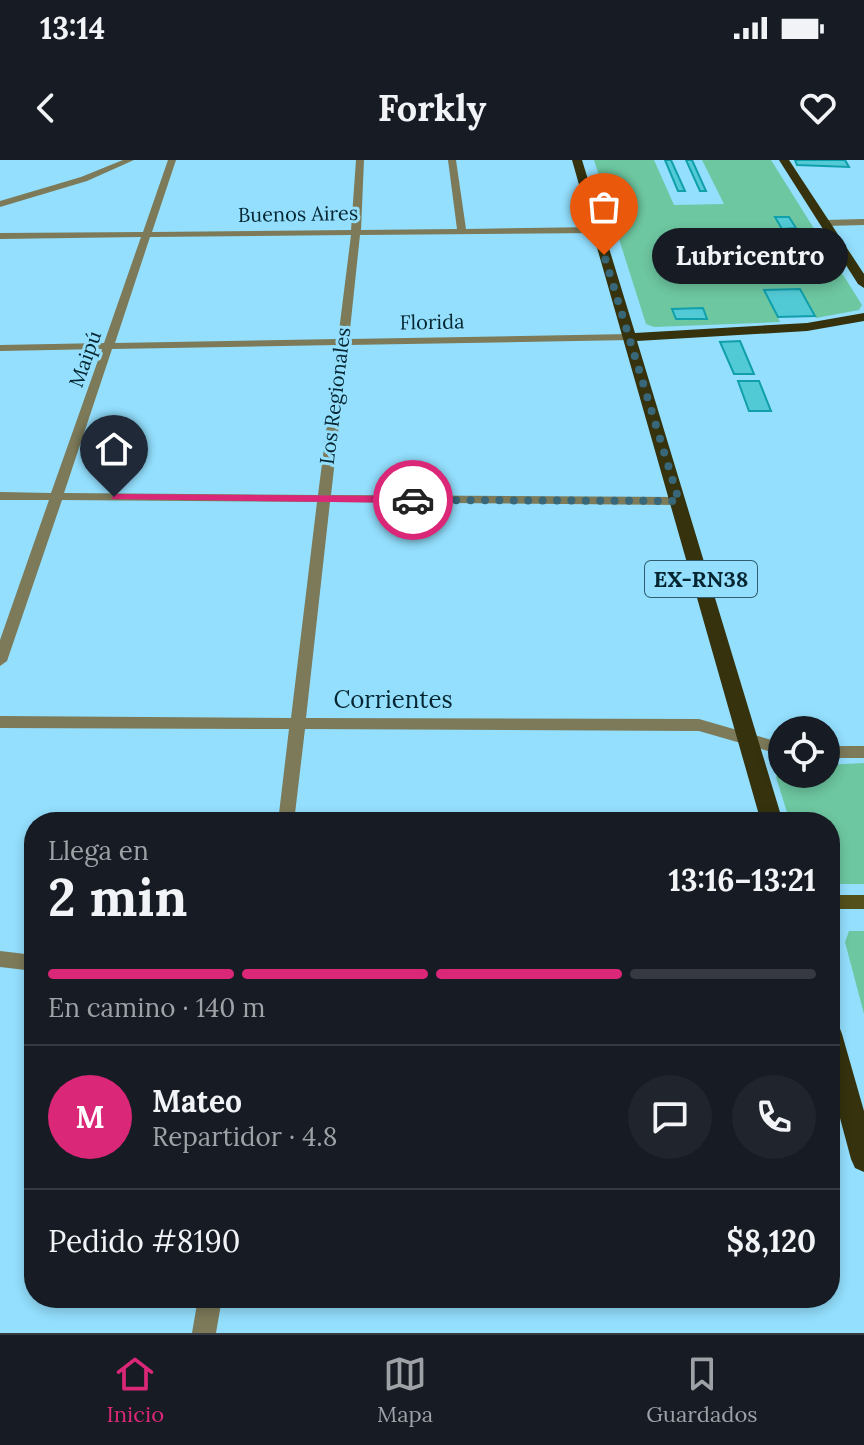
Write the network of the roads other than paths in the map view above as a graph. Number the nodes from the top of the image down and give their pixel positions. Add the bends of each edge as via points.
1 (130, 160) edge
2 (172, 160) edge
3 (360, 160) edge
4 (452, 160) edge
5 (577, 160) edge
6 (784, 160) edge
7 (0, 204) edge
8 (864, 222) edge
9 (825, 223) junction
10 (597, 230) junction
11 (356, 231) junction
12 (462, 231) junction
13 (147, 234) junction
14 (0, 236) edge
15 (864, 284) edge
16 (864, 317) edge
17 (630, 337) junction
18 (340, 344) junction
19 (110, 347) junction
20 (0, 348) edge
21 (0, 496) edge
22 (55, 496) junction
23 (323, 499) junction
24 (679, 501) junction
25 (0, 661) edge
26 (0, 722) edge
27 (300, 724) junction
28 (748, 740) junction
29 (768, 745) edge
30 (840, 752) edge
31 (864, 752) edge
32 (287, 812) edge
33 (769, 812) edge
34 (840, 902) edge
35 (864, 902) edge
36 (0, 959) edge
37 (24, 962) edge
38 (840, 1074) edge
39 (864, 1159) edge
40 (208, 1308) edge
41 (204, 1333) edge

1 - 7 street
2 - 13 street, Maipú
3 - 11 street, Los Regionales
4 - 12 street
5 - 10 main road, EX-RN38
6 - 9 main road
8 - 9 street
9 - 15 main road
10 - 12 street, Buenos Aires
10 - 17 main road, EX-RN38
11 - 12 street, Buenos Aires
11 - 13 street, Buenos Aires
11 - 18 street, Los Regionales
13 - 14 street, Buenos Aires
13 - 19 street, Maipú
16 - 17 main road, Florida via 807,327
17 - 18 street, Florida
17 - 24 main road, EX-RN38
18 - 19 street, Florida
18 - 23 street, Los Regionales
19 - 20 street, Florida
19 - 22 street, Maipú
21 - 22 street
22 - 23 street
22 - 25 street, Maipú
23 - 24 street
23 - 27 street, Los Regionales
24 - 28 main road, EX-RN38
26 - 27 street, Corrientes
27 - 28 street, Corrientes via 699,725
27 - 32 street, Los Regionales
28 - 29 street, Corrientes
28 - 33 main road, EX-RN38
30 - 31 street
34 - 35 street
36 - 37 street
38 - 39 main road
40 - 41 street

